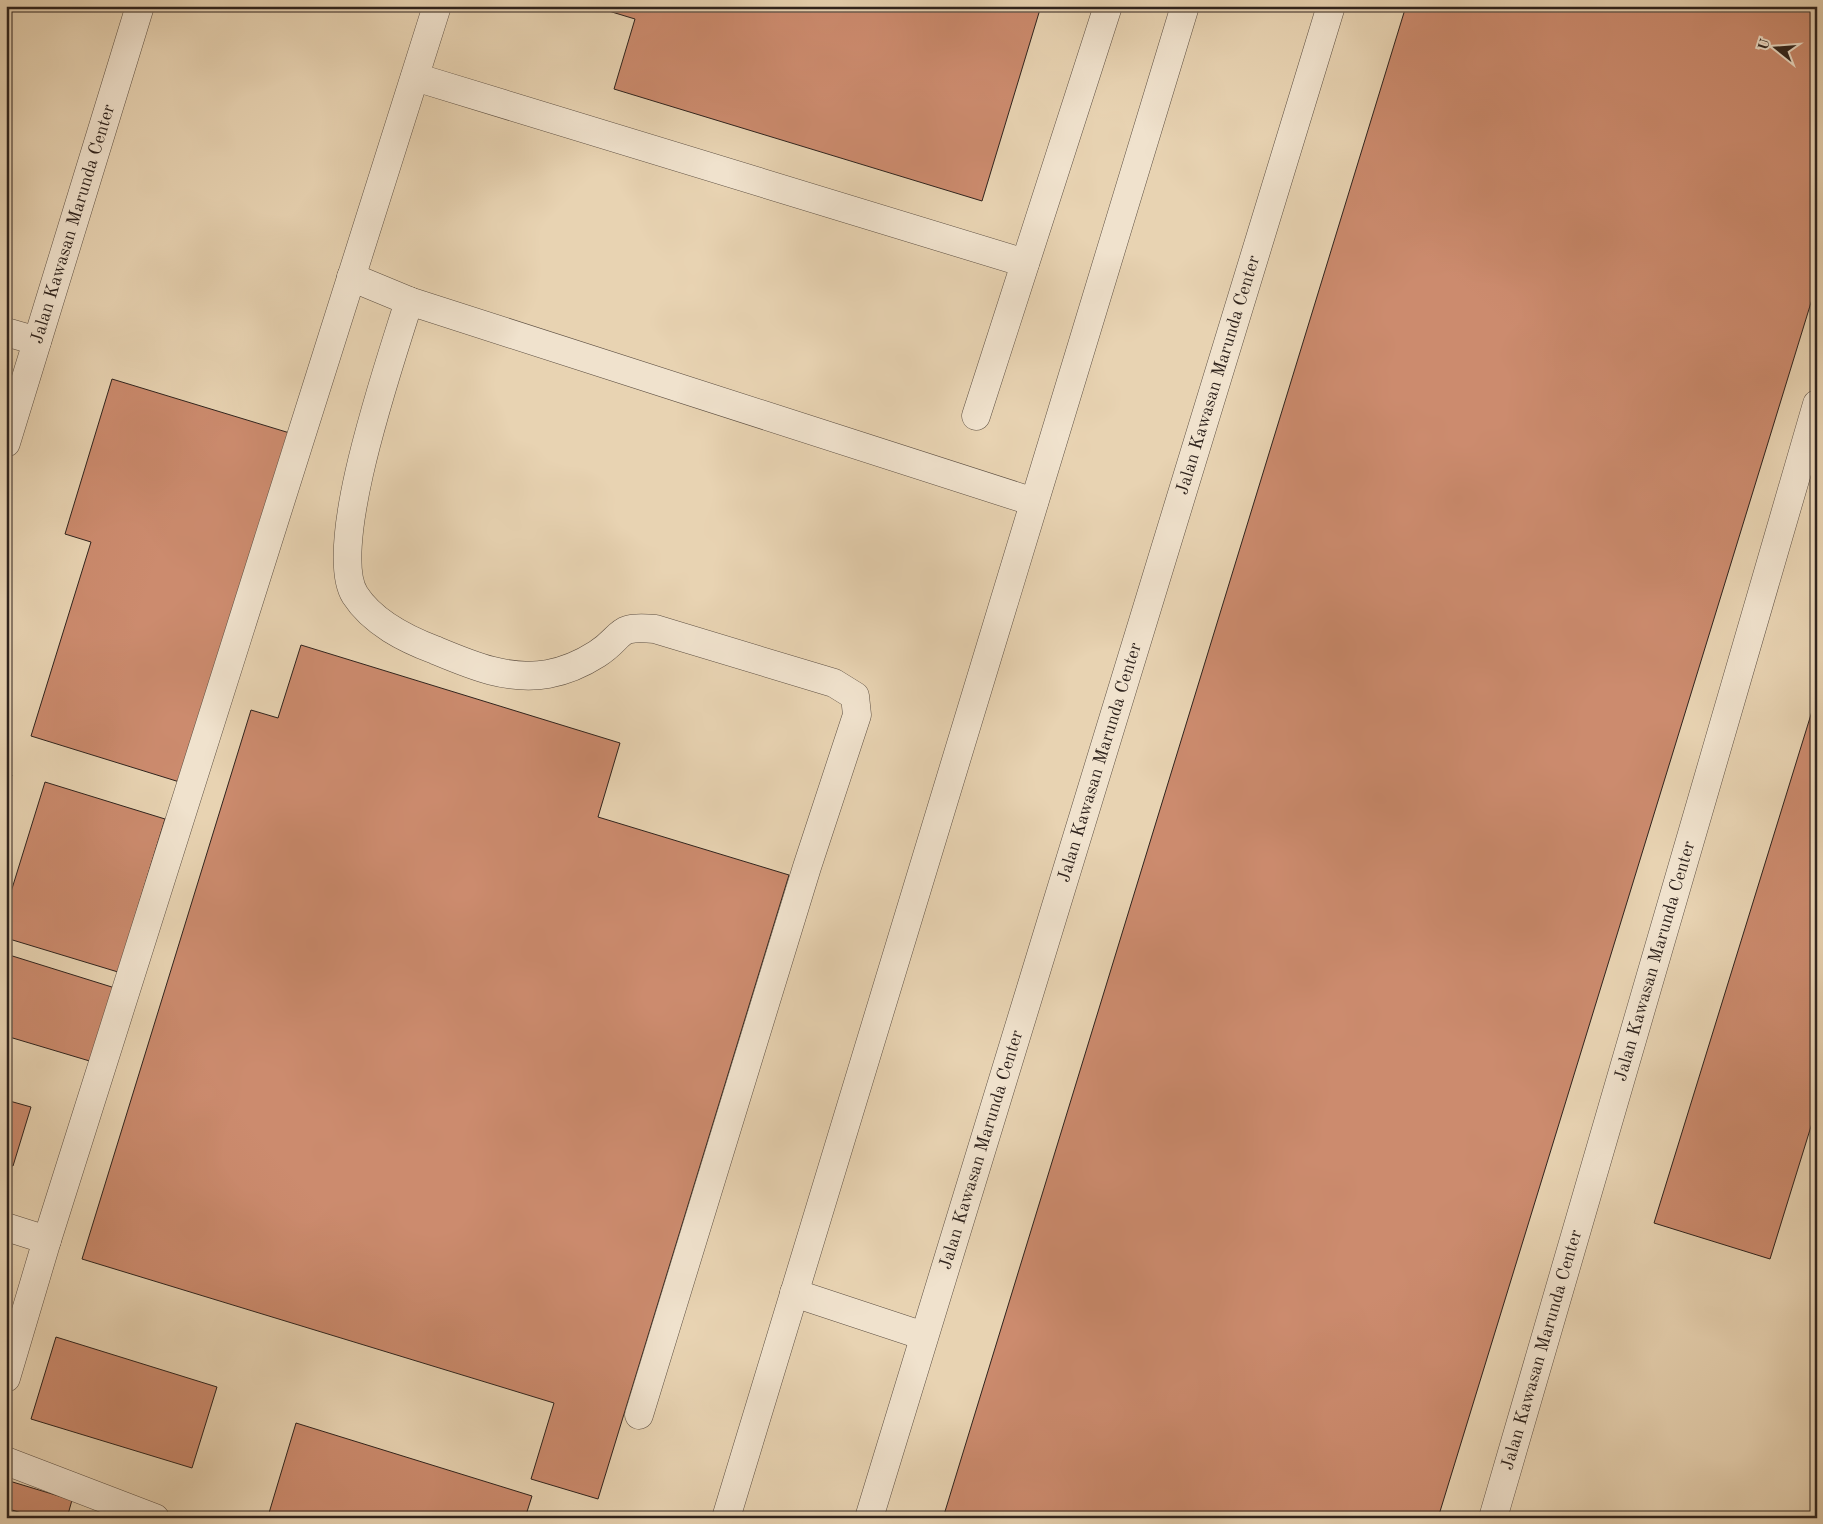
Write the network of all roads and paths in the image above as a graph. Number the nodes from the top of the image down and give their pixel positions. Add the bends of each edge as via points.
1 (140, 6) edge
2 (437, 6) edge
3 (1108, 6) edge
4 (1185, 6) edge
5 (1331, 6) edge
6 (415, 77) junction
7 (1025, 263) junction
8 (351, 277) junction
9 (409, 301) junction
10 (6, 332) edge
11 (37, 341) junction
12 (1817, 404) edge
13 (976, 416) dead end
14 (6, 443) edge
15 (1034, 502) junction
16 (6, 1227) edge
17 (47, 1240) junction
18 (794, 1293) junction
19 (924, 1336) junction
20 (6, 1378) edge
21 (639, 1415) dead end
22 (6, 1462) edge
23 (155, 1518) edge
24 (726, 1518) edge
25 (868, 1518) edge
26 (1493, 1518) edge

1 - 11 lane, Jalan Kawasan Marunda Center
2 - 6 lane
3 - 7 lane
4 - 15 lane
5 - 19 lane, Jalan Kawasan Marunda Center
6 - 7 lane
6 - 8 lane
7 - 13 lane
8 - 9 lane
8 - 17 lane
9 - 15 lane
9 - 21 lane via 366,442 349,522 346,560 354,594 374,615 404,638 510,676 548,674 582,663 620,632 637,627 655,629 834,683 855,696 857,715
10 - 11 lane
11 - 14 lane, Jalan Kawasan Marunda Center
12 - 26 lane, Jalan Kawasan Marunda Center
15 - 18 lane
16 - 17 lane
17 - 20 lane
18 - 19 lane
18 - 24 lane
19 - 25 lane, Jalan Kawasan Marunda Center
22 - 23 lane

